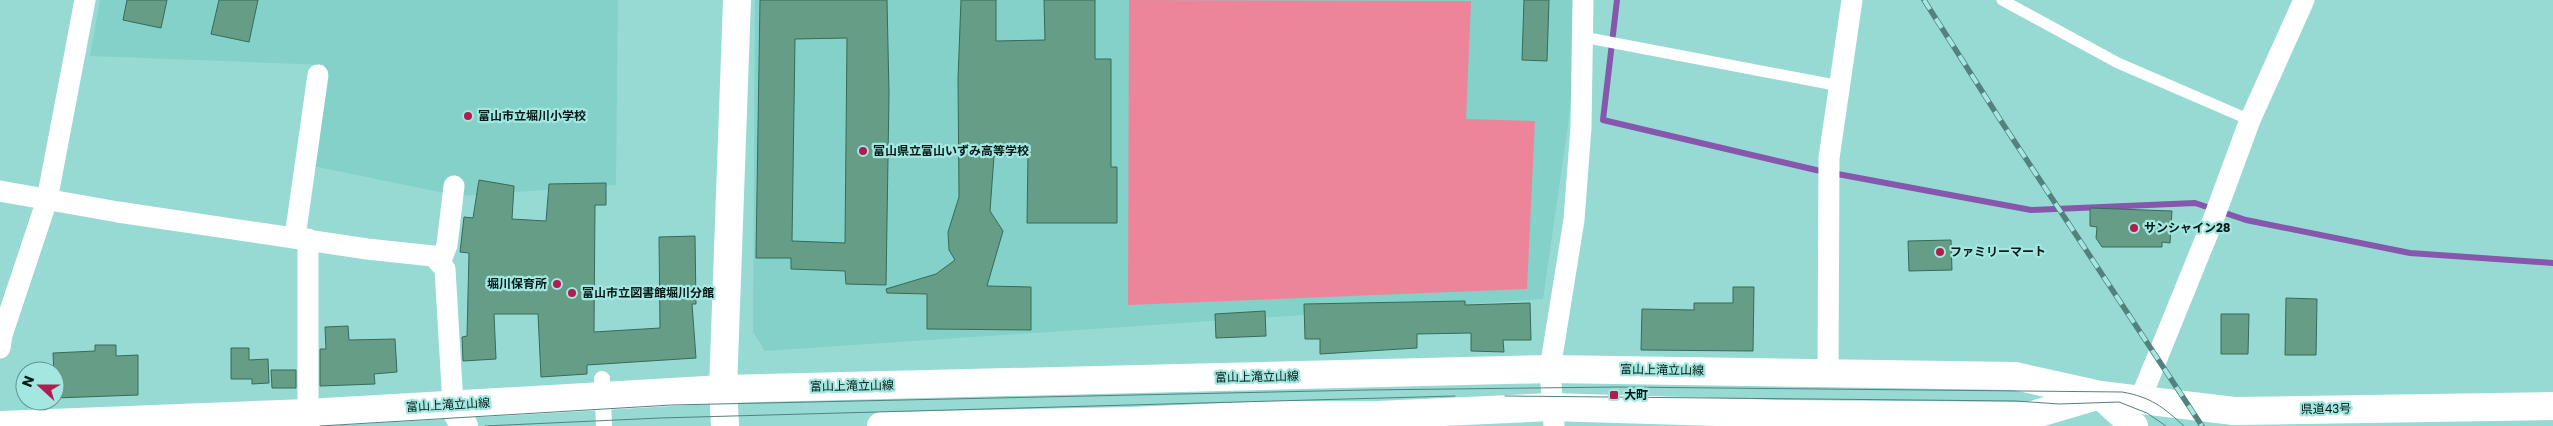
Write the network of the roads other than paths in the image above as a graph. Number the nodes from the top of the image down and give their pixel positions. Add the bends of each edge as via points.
1 (85, 0) edge
2 (737, 0) edge
3 (1583, 0) edge
4 (1852, 0) edge
5 (2002, 0) edge
6 (2304, 0) edge
7 (1583, 37) junction
8 (318, 75) dead end
9 (1840, 86) junction
10 (2250, 120) junction
11 (454, 186) dead end
12 (0, 191) edge
13 (47, 200) junction
14 (302, 238) junction
15 (440, 263) junction
16 (1, 339) edge
17 (1550, 369) junction
18 (1828, 373) junction
19 (602, 379) dead end
20 (723, 389) junction
21 (2100, 395) junction
22 (2140, 400) junction
23 (2553, 406) edge
24 (308, 413) junction
25 (459, 416) edge
26 (1553, 416) edge
27 (1736, 419) edge
28 (1275, 421) edge
29 (2018, 421) edge
30 (958, 424) edge
31 (0, 425) edge
32 (604, 426) edge
33 (725, 426) edge
34 (881, 426) edge
35 (2134, 426) edge

1 - 13 street
2 - 20 main road
3 - 7 street
4 - 9 street
5 - 10 lane via 2118,63
6 - 10 street
7 - 9 lane
7 - 17 street via 1574,220
8 - 14 street
9 - 18 street via 1829,158
10 - 22 street
11 - 15 street via 447,245
12 - 13 street
13 - 14 street
13 - 16 street
14 - 15 street via 433,256
14 - 24 street
15 - 25 street via 445,269
17 - 18 main road, 富山上滝立山線
17 - 20 main road, 富山上滝立山線
17 - 26 street
18 - 21 main road, 富山上滝立山線 via 2015,376
19 - 32 street
20 - 25 main road, 富山上滝立山線
20 - 33 main road
21 - 22 main road, 県道43号
21 - 29 main road
21 - 35 main road
22 - 23 main road, 県道43号 via 2234,411
24 - 25 main road, 富山上滝立山線
24 - 31 main road, 富山上滝立山線
26 - 27 main road
26 - 28 main road via 1378,415
27 - 29 main road
28 - 30 main road
30 - 34 main road

